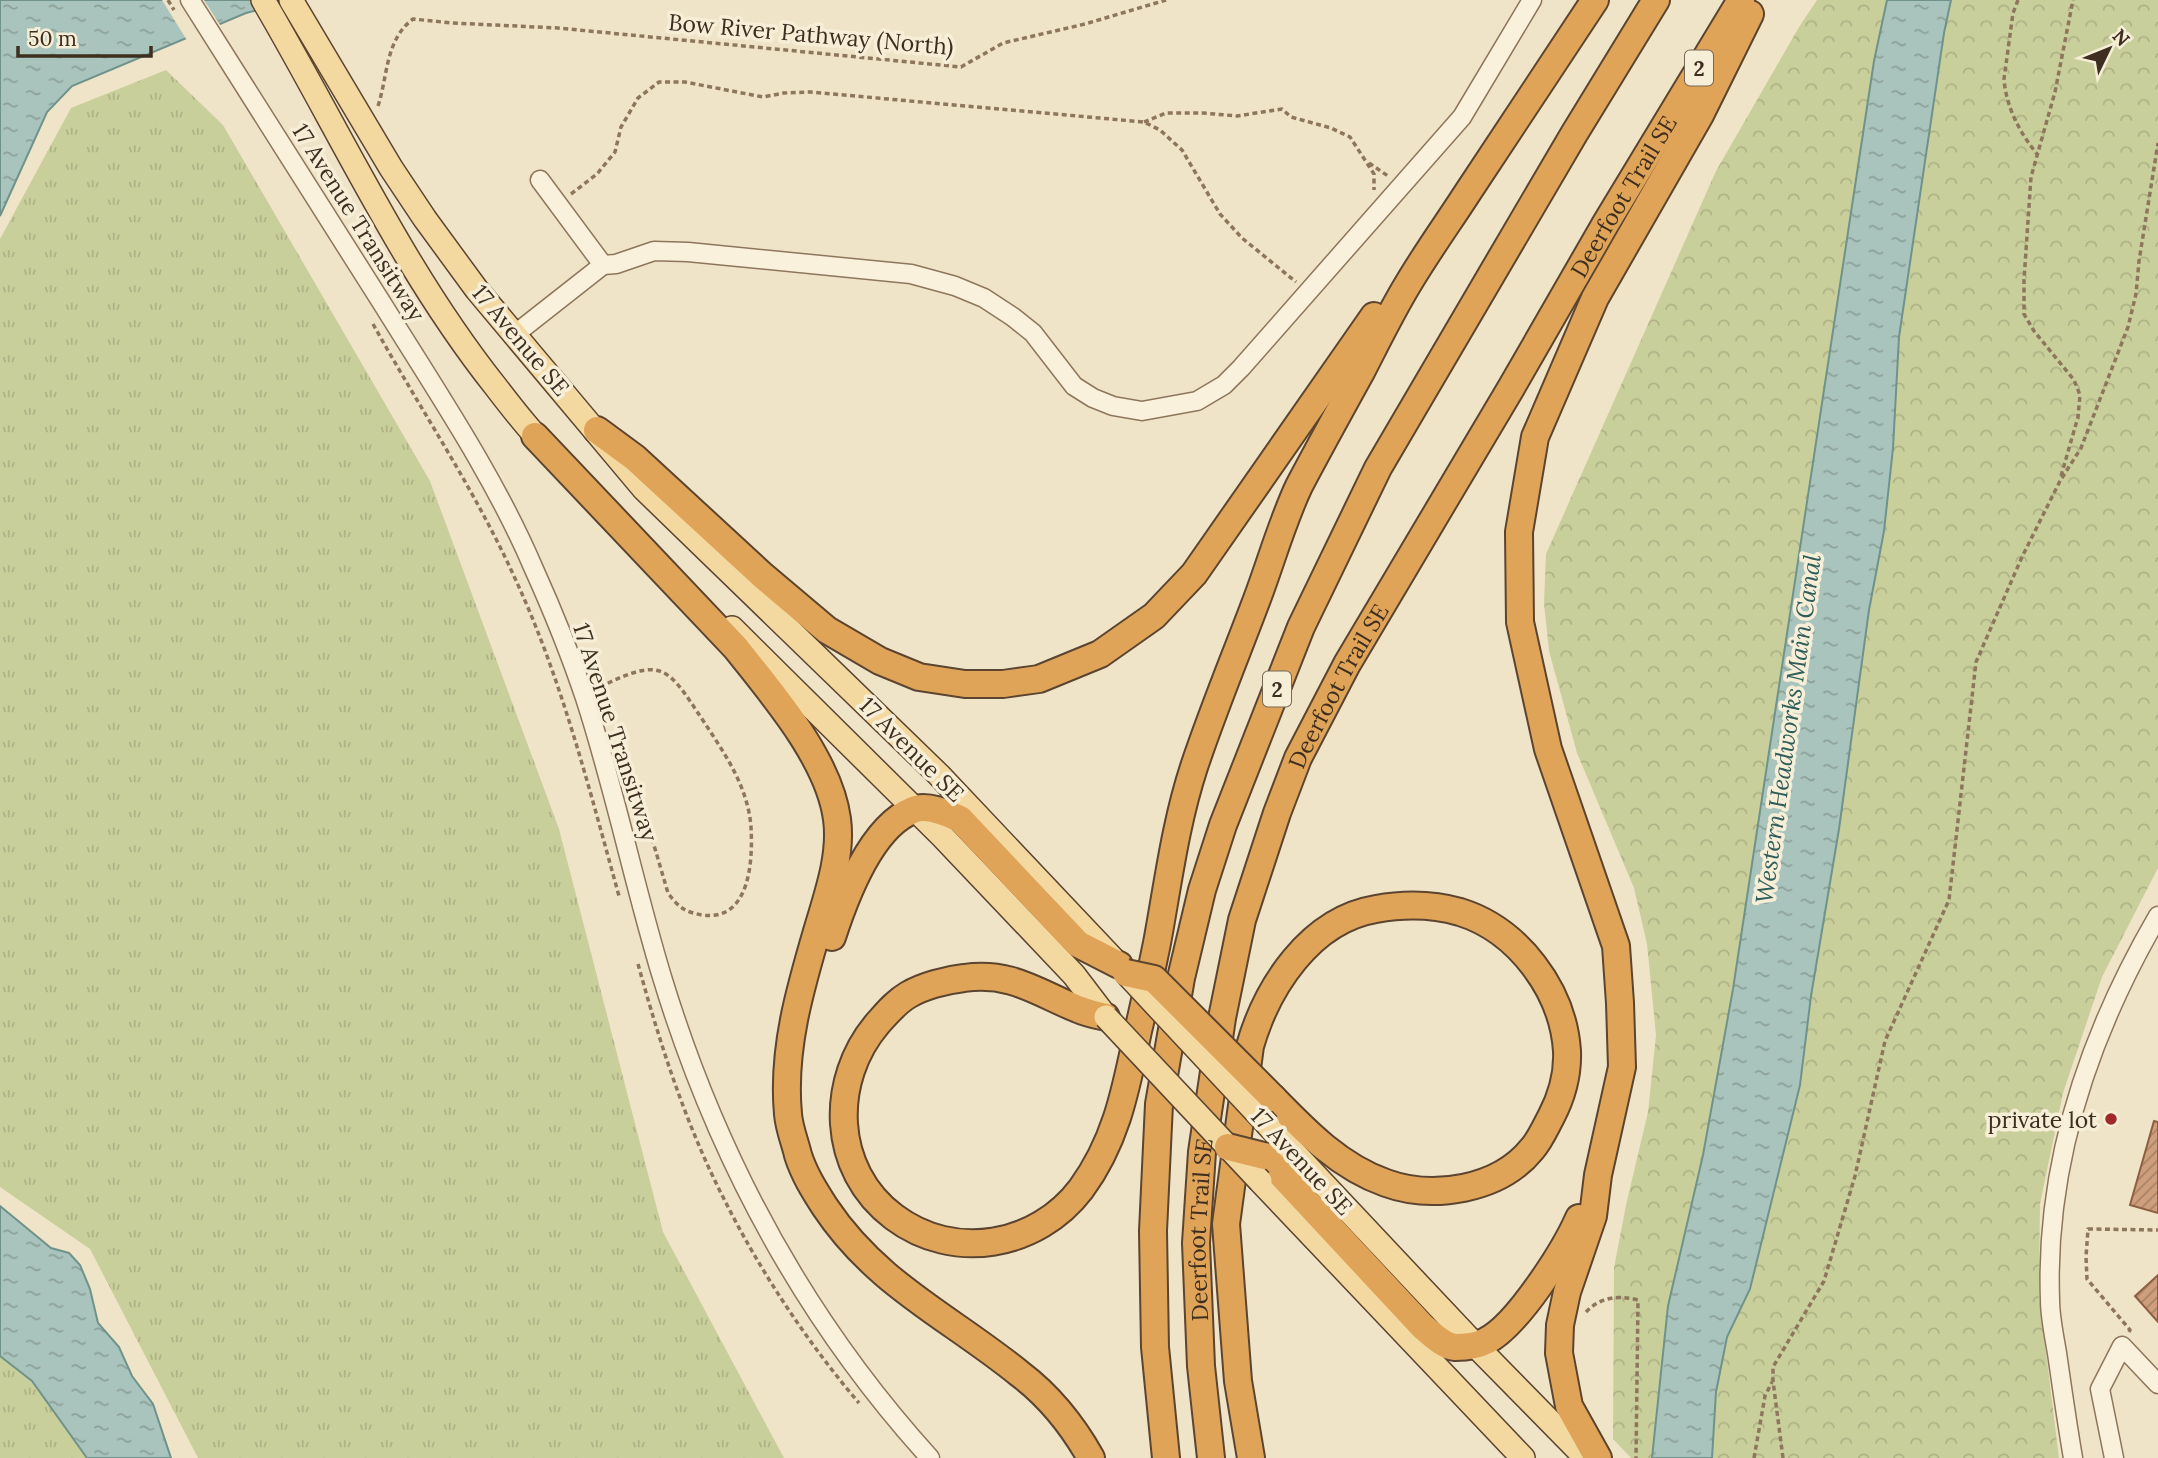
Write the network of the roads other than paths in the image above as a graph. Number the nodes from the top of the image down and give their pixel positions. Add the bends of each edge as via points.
1 (190, 0) edge
2 (262, 0) edge
3 (291, 0) edge
4 (1532, 0) edge
5 (1595, 0) edge
6 (1656, 0) edge
7 (1741, 0) edge
8 (1757, 0) edge
9 (540, 180) dead end
10 (603, 265) junction
11 (1408, 283) junction
12 (514, 335) junction
13 (597, 430) junction
14 (535, 436) junction
15 (915, 809) junction
16 (2158, 916) edge
17 (1123, 969) junction
18 (1107, 1017) junction
19 (788, 1060) junction
20 (1228, 1147) joint
21 (1262, 1169) junction
22 (1598, 1175) junction
23 (1475, 1345) junction
24 (2158, 1384) edge
25 (930, 1458) edge
26 (1091, 1458) edge
27 (1166, 1458) edge
28 (1211, 1458) edge
29 (1251, 1458) edge
30 (1523, 1458) edge
31 (1586, 1458) edge
32 (1598, 1458) edge
33 (2073, 1458) edge
34 (2114, 1458) edge

1 - 25 street, 17 Avenue Transitway via 500,499 532,564 584,695 663,977 715,1125 780,1255 809,1301 849,1360
2 - 14 main road, 17 Avenue SE via 416,273 466,351
3 - 12 main road, 17 Avenue SE via 418,209
4 - 10 street via 1462,117 1224,385 1197,401 1142,411 1094,398 1074,386 1033,334 1013,317 984,298 911,274 688,251 654,251
5 - 11 highway
6 - 27 highway, Deerfoot Trail SE / 2 via 1378,468 1301,627 1223,825 1181,978 1160,1104 1153,1231 1155,1347
7 - 28 highway, Deerfoot Trail SE / 2 via 1347,664 1298,758 1257,867 1222,1018 1202,1152 1196,1243 1201,1366
8 - 22 highway via 1700,115 1595,298 1535,437 1519,532 1520,622 1548,749 1616,946 1622,1067
9 - 10 street
10 - 12 street
11 - 13 highway via 1379,309 1194,574 1154,616 1100,654 1039,679 965,684 919,677 880,661 818,622 635,458
11 - 18 highway via 1296,492 1194,769 1176,832 1124,1102 1104,1153 1065,1206 1020,1235 995,1243 976,1245 935,1238 912,1229 876,1201 851,1160 843,1109 854,1059 889,1010 908,995 979,976 1028,985 1078,1010
12 - 13 main road, 17 Avenue SE
13 - 17 main road, 17 Avenue SE via 644,489 939,775
14 - 15 main road, 17 Avenue SE
14 - 19 highway via 736,648 821,770 837,819 838,842 834,871 796,1001
15 - 17 highway via 945,812 960,819 1077,944
15 - 18 main road, 17 Avenue SE via 1074,975
15 - 19 highway via 893,822 859,871
16 - 33 street via 2100,1032 2070,1122 2055,1190 2050,1303
17 - 23 main road, 17 Avenue SE, bridge
17 - 29 highway, bridge via 1154,979 1273,1098 1346,1164 1376,1180 1433,1192 1485,1182 1532,1150 1559,1102 1567,1052 1555,1001 1525,954 1506,936 1460,912 1433,906 1372,909 1342,920 1293,959 1274,986 1250,1046 1226,1224 1238,1381
18 - 20 main road, 17 Avenue SE, bridge
19 - 26 highway via 788,1116 799,1159 832,1217 862,1254 912,1298 1021,1374 1056,1408
20 - 21 highway, bridge
21 - 23 highway via 1423,1327 1452,1347
21 - 30 main road, 17 Avenue SE
22 - 23 highway via 1574,1229 1531,1296 1504,1328
22 - 32 highway via 1593,1216 1567,1292 1559,1353 1569,1406
23 - 31 main road, 17 Avenue SE
24 - 34 street via 2122,1346 2100,1389

